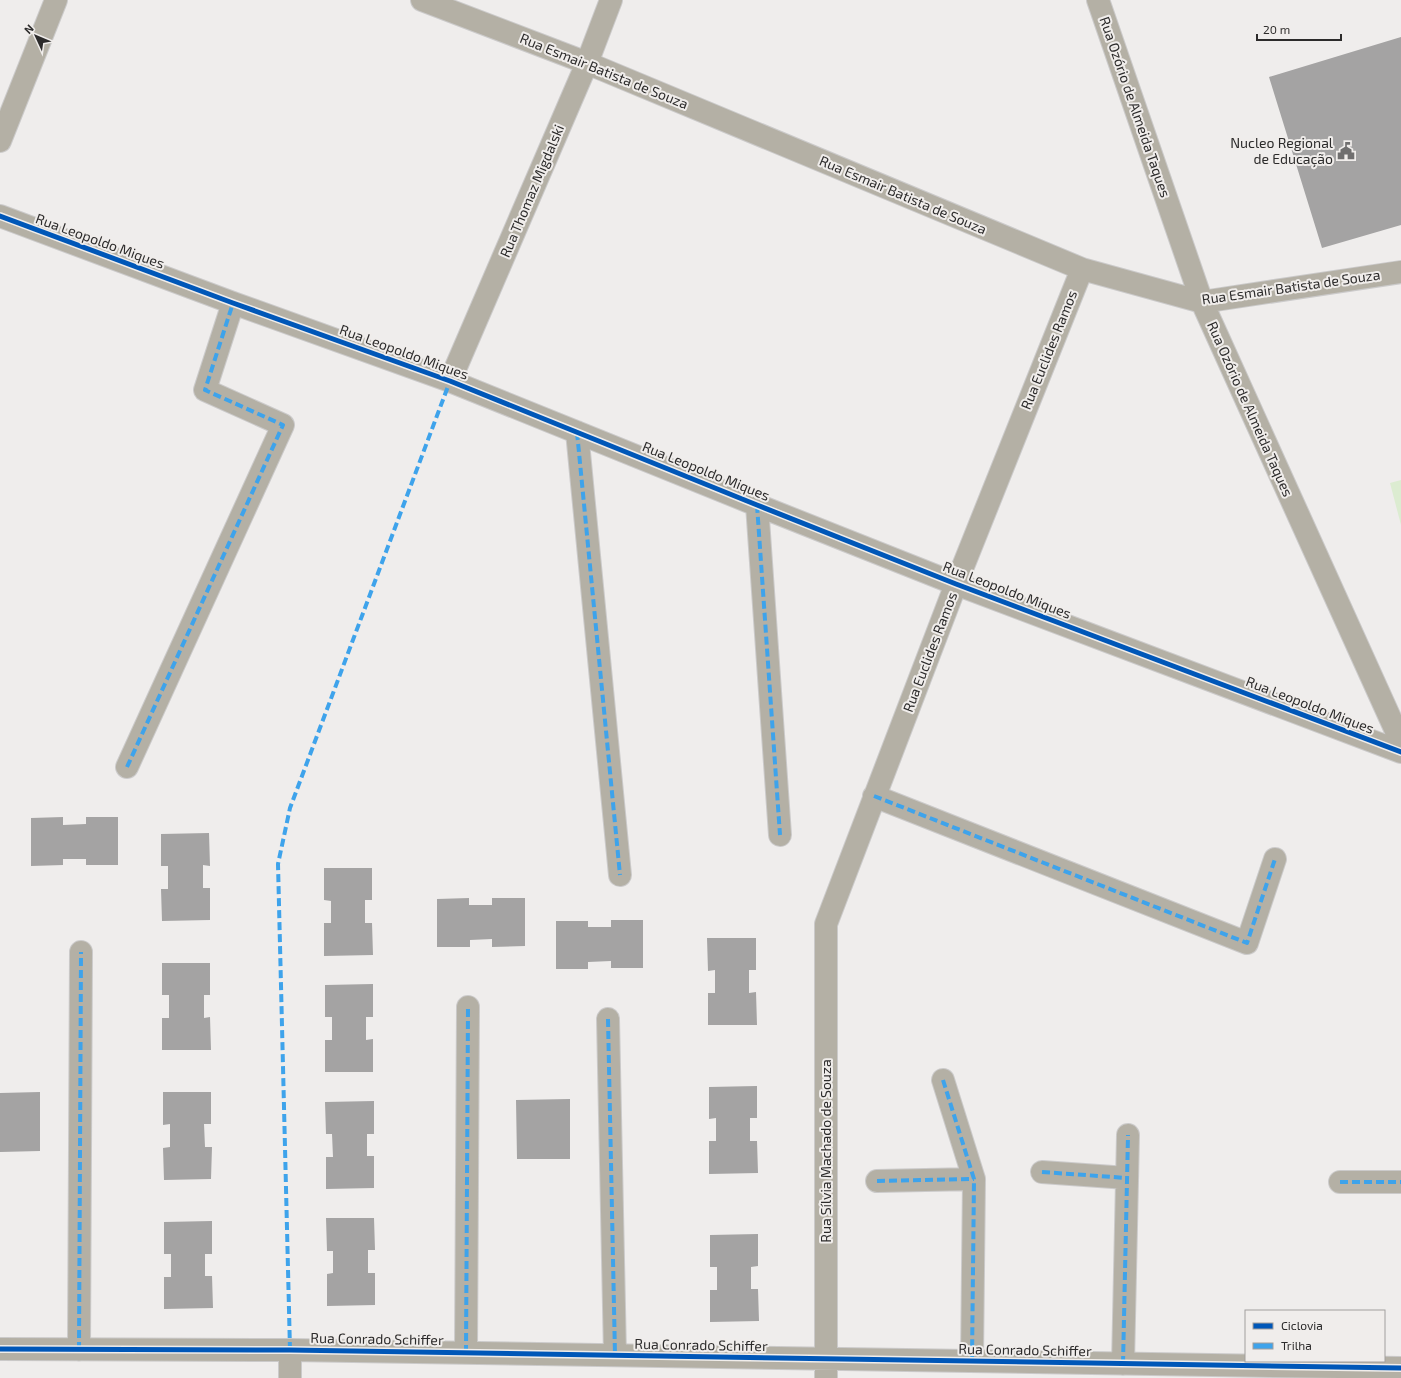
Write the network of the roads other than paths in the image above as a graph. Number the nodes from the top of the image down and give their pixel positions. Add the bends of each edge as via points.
1 (56, 0) edge
2 (422, 0) edge
3 (611, 0) edge
4 (1098, 0) edge
5 (587, 63) junction
6 (0, 141) edge
7 (0, 216) edge
8 (1082, 269) junction
9 (1401, 272) edge
10 (1202, 302) junction
11 (233, 303) junction
12 (450, 381) junction
13 (577, 432) junction
14 (757, 505) junction
15 (956, 584) junction
16 (1401, 742) edge
17 (1401, 752) edge
18 (127, 767) dead end
19 (874, 796) junction
20 (780, 835) dead end
21 (1275, 859) dead end
22 (620, 875) dead end
23 (826, 924) joint
24 (82, 952) dead end
25 (468, 1007) dead end
26 (608, 1019) dead end
27 (943, 1080) dead end
28 (1128, 1135) dead end
29 (1042, 1172) dead end
30 (1127, 1178) junction
31 (974, 1180) junction
32 (877, 1181) dead end
33 (1340, 1182) dead end
34 (1401, 1182) edge
35 (0, 1349) edge
36 (79, 1350) junction
37 (290, 1350) junction
38 (466, 1353) junction
39 (615, 1355) junction
40 (972, 1361) junction
41 (1122, 1364) junction
42 (826, 1368) edge
43 (1401, 1368) edge
44 (290, 1378) edge

1 - 6 street
2 - 5 street, Rua Esmair Batista de Souza
3 - 5 street, Rua Thomaz Migdalski
4 - 10 street, Rua Ozório de Almeida Taques
5 - 8 street, Rua Esmair Batista de Souza
5 - 12 street, Rua Thomaz Migdalski
7 - 11 street, Rua Leopoldo Miques
8 - 10 street, Rua Esmair Batista de Souza
8 - 15 street, Rua Euclides Ramos
9 - 10 street, Rua Esmair Batista de Souza
10 - 16 street, Rua Ozório de Almeida Taques
11 - 12 street, Rua Leopoldo Miques
11 - 18 street via 205,390 283,425
12 - 13 street, Rua Leopoldo Miques
13 - 14 street, Rua Leopoldo Miques
13 - 22 street
14 - 15 street, Rua Leopoldo Miques
14 - 20 street
15 - 17 street, Rua Leopoldo Miques
15 - 19 street, Rua Euclides Ramos
19 - 21 street via 1247,943
19 - 23 street, Rua Euclides Ramos
23 - 42 street, Rua Sílvia Machado de Souza
24 - 36 street
25 - 38 street
26 - 39 street
27 - 31 street
28 - 30 street
29 - 30 street
30 - 41 street
31 - 32 street
31 - 40 street
33 - 34 street
35 - 36 street, Rua Conrado Schiffer
36 - 37 street, Rua Conrado Schiffer
37 - 38 street, Rua Conrado Schiffer
37 - 44 street
38 - 39 street, Rua Conrado Schiffer
39 - 42 street, Rua Conrado Schiffer
40 - 41 street, Rua Conrado Schiffer
40 - 42 street, Rua Conrado Schiffer
41 - 43 street, Rua Conrado Schiffer

